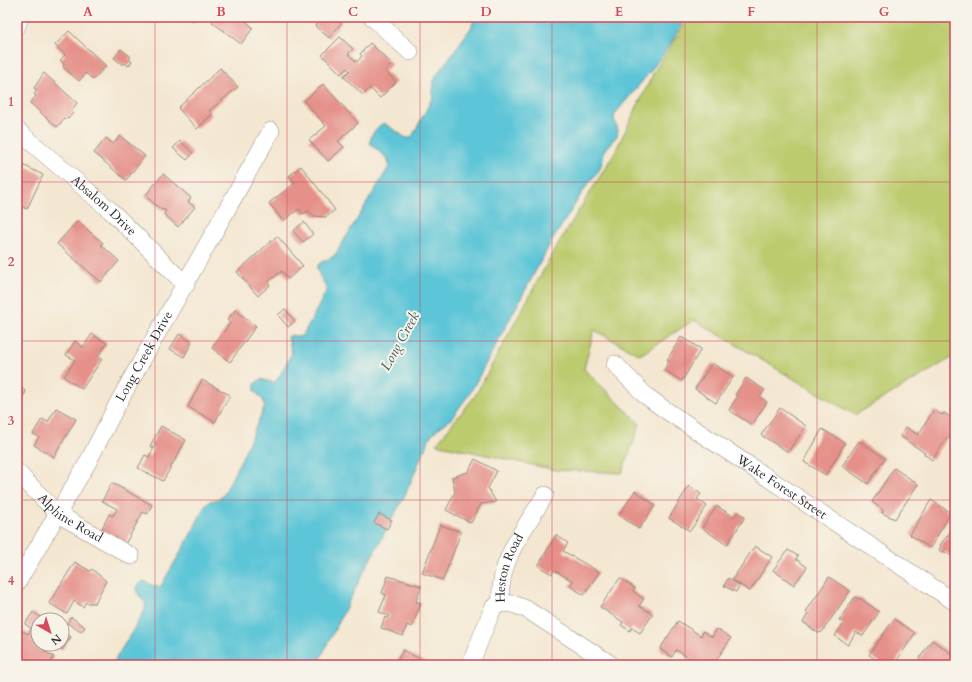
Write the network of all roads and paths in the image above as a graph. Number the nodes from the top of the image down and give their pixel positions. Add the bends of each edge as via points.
1 (20, 17) edge
2 (372, 17) edge
3 (17, 26) edge
4 (410, 52) dead end
5 (17, 130) edge
6 (271, 131) dead end
7 (186, 285) junction
8 (615, 364) dead end
9 (17, 472) edge
10 (545, 495) dead end
11 (58, 514) junction
12 (131, 556) dead end
13 (17, 583) edge
14 (955, 602) edge
15 (501, 603) junction
16 (470, 665) edge
17 (612, 665) edge

1 - 3 street
2 - 4 street
5 - 7 street, Absalom Drive via 111,211
6 - 7 street, Long Creek Drive
7 - 11 street, Long Creek Drive
8 - 14 street, Wake Forest Street via 645,395 664,409
9 - 11 street, Alphine Road
10 - 15 street, Heston Road via 508,558 502,574
11 - 12 street, Alphine Road
11 - 13 street, Long Creek Drive
15 - 16 street, Heston Road via 493,608
15 - 17 street via 506,602 526,609

